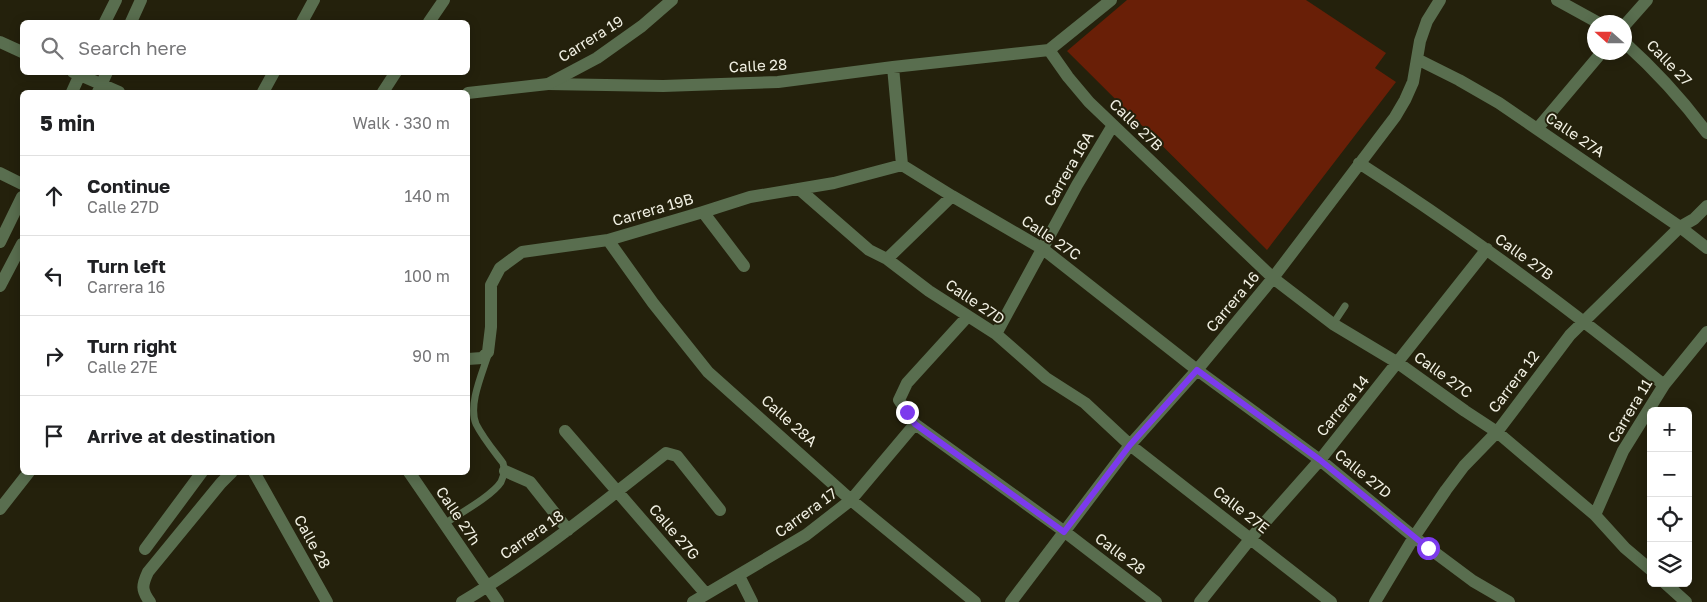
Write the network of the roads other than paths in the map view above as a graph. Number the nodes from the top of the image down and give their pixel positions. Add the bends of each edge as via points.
1 (116, 0) edge
2 (141, 0) edge
3 (314, 0) edge
4 (444, 0) edge
5 (672, 0) edge
6 (1110, 0) edge
7 (1440, 0) edge
8 (1557, 0) edge
9 (1647, 0) edge
10 (1587, 16) edge
11 (1632, 17) edge
12 (106, 20) edge
13 (132, 20) edge
14 (303, 20) edge
15 (430, 20) edge
16 (0, 42) edge
17 (1632, 49) edge
18 (1048, 50) junction
19 (20, 51) edge
20 (1417, 59) junction
21 (1595, 60) edge
22 (893, 67) junction
23 (78, 75) edge
24 (79, 75) edge
25 (106, 75) edge
26 (272, 75) edge
27 (394, 75) edge
28 (548, 84) junction
29 (100, 89) edge
30 (73, 90) edge
31 (264, 90) edge
32 (384, 90) edge
33 (470, 93) edge
34 (1113, 125) junction
35 (1537, 129) junction
36 (1707, 133) edge
37 (1359, 163) junction
38 (902, 164) junction
39 (0, 173) edge
40 (20, 183) edge
41 (799, 189) junction
42 (952, 196) junction
43 (20, 201) edge
44 (1707, 206) edge
45 (703, 212) junction
46 (1680, 226) junction
47 (608, 240) junction
48 (0, 242) edge
49 (20, 246) edge
50 (20, 248) edge
51 (1707, 248) edge
52 (1043, 249) junction
53 (1487, 249) junction
54 (888, 259) junction
55 (744, 266) dead end
56 (1273, 278) junction
57 (0, 286) edge
58 (1346, 306) dead end
59 (968, 316) junction
60 (1585, 321) junction
61 (1333, 324) junction
62 (1707, 332) edge
63 (996, 334) junction
64 (488, 352) junction
65 (470, 359) edge
66 (1398, 363) junction
67 (1197, 370) junction
68 (1664, 385) junction
69 (915, 424) junction
70 (564, 431) dead end
71 (1497, 432) junction
72 (1130, 445) junction
73 (1320, 460) junction
74 (505, 471) junction
75 (27, 475) edge
76 (256, 475) edge
77 (411, 475) edge
78 (209, 476) edge
79 (618, 491) junction
80 (851, 500) junction
81 (0, 509) edge
82 (720, 510) dead end
83 (1594, 515) junction
84 (444, 524) junction
85 (568, 530) junction
86 (1064, 532) junction
87 (1414, 537) junction
88 (1251, 538) junction
89 (145, 549) dead end
90 (1647, 567) edge
91 (739, 576) junction
92 (487, 587) junction
93 (1669, 587) edge
94 (706, 594) junction
95 (150, 602) edge
96 (327, 602) edge
97 (462, 602) edge
98 (498, 602) edge
99 (693, 602) edge
100 (752, 602) edge
101 (975, 602) edge
102 (1011, 602) edge
103 (1156, 602) edge
104 (1200, 602) edge
105 (1331, 602) edge
106 (1375, 602) edge
107 (1509, 602) edge
108 (1686, 602) edge

1 - 12 street
2 - 13 street
3 - 14 street
4 - 15 street
5 - 28 street, Carrera 19 via 597,58
6 - 18 street
7 - 20 street, Carrera 16 via 1428,20
8 - 10 street
9 - 11 street
16 - 19 street
17 - 36 street, Calle 27 via 1682,100
18 - 22 street, Calle 28
18 - 34 street, Calle 27B via 1089,102
20 - 35 street, Calle 27A via 1499,103
20 - 37 street, Carrera 16 via 1413,82 1405,100
21 - 35 street
22 - 28 street, Calle 28 via 778,82 663,86
22 - 38 street
23 - 30 street
24 - 29 street
25 - 29 street
26 - 31 street
27 - 32 street
28 - 33 street, Calle 28
34 - 52 street, Carrera 16A
34 - 56 street, Calle 27B
35 - 46 street, Calle 27A
37 - 53 street, Calle 27B
37 - 56 street, Carrera 16
38 - 41 street, Carrera 19B via 860,177
38 - 42 street, Calle 27C
39 - 40 street
41 - 45 street, Carrera 19B via 750,197
41 - 54 street, Calle 27D via 863,245
42 - 52 street, Calle 27C
42 - 54 street
43 - 48 street
44 - 46 street, Carrera 12
45 - 47 street, Carrera 19B
45 - 55 street
46 - 51 street, Calle 27A
46 - 60 street, Carrera 12
47 - 64 street, Carrera 19B via 522,252 500,268 491,285
47 - 80 street, Calle 28A via 652,303 708,372
48 - 49 street
50 - 57 street
52 - 63 street, Carrera 16A
52 - 67 street, Calle 27C
53 - 60 street, Calle 27B
53 - 66 street, Carrera 14
54 - 59 street, Calle 27D
56 - 61 street, Calle 27C
56 - 67 street, Carrera 16
58 - 61 lane
59 - 63 street, Calle 27D
59 - 69 street via 907,383 899,400
60 - 68 street, Calle 27B
60 - 71 street, Carrera 12 via 1570,335
61 - 66 street, Calle 27C
62 - 68 street, Carrera 11
63 - 72 street, Calle 27D via 1046,378 1085,403
64 - 65 street via 482,358
64 - 74 lane via 473,411 476,424
66 - 71 street, Calle 27C
66 - 73 street, Carrera 14
67 - 72 street, Carrera 16
67 - 73 street, Calle 27D
68 - 83 street, Carrera 11 via 1623,451
69 - 80 street, Carrera 17
69 - 86 street
70 - 79 street, Calle 27G
71 - 83 street, Calle 27C
71 - 87 street, Carrera 12 via 1460,472
72 - 86 street, Carrera 16
72 - 88 street, Calle 27E
73 - 87 street, Calle 27D
73 - 88 street, Carrera 14
74 - 84 lane via 495,490
74 - 85 street via 530,482
75 - 81 street
76 - 96 street, Calle 28
77 - 84 street, Calle 27h
78 - 89 street
78 - 95 street via 148,572 143,583 144,594
79 - 82 street, Carrera 18 via 666,453 677,456
79 - 85 street, Carrera 18
79 - 94 street, Calle 27G
80 - 91 street, Carrera 17 via 806,535
80 - 101 street, Calle 28A
83 - 90 street, Calle 27C
84 - 92 street, Calle 27h
85 - 92 street, Carrera 18
86 - 102 street, Carrera 16
86 - 103 street, Calle 28
87 - 106 street, Carrera 12
87 - 107 street, Calle 27D via 1473,581
88 - 104 street, Carrera 14
88 - 105 street, Calle 27E
91 - 94 street, Carrera 17
91 - 100 street
92 - 97 street, Carrera 18
92 - 98 street, Calle 27h
93 - 108 street
94 - 99 street, Carrera 17

